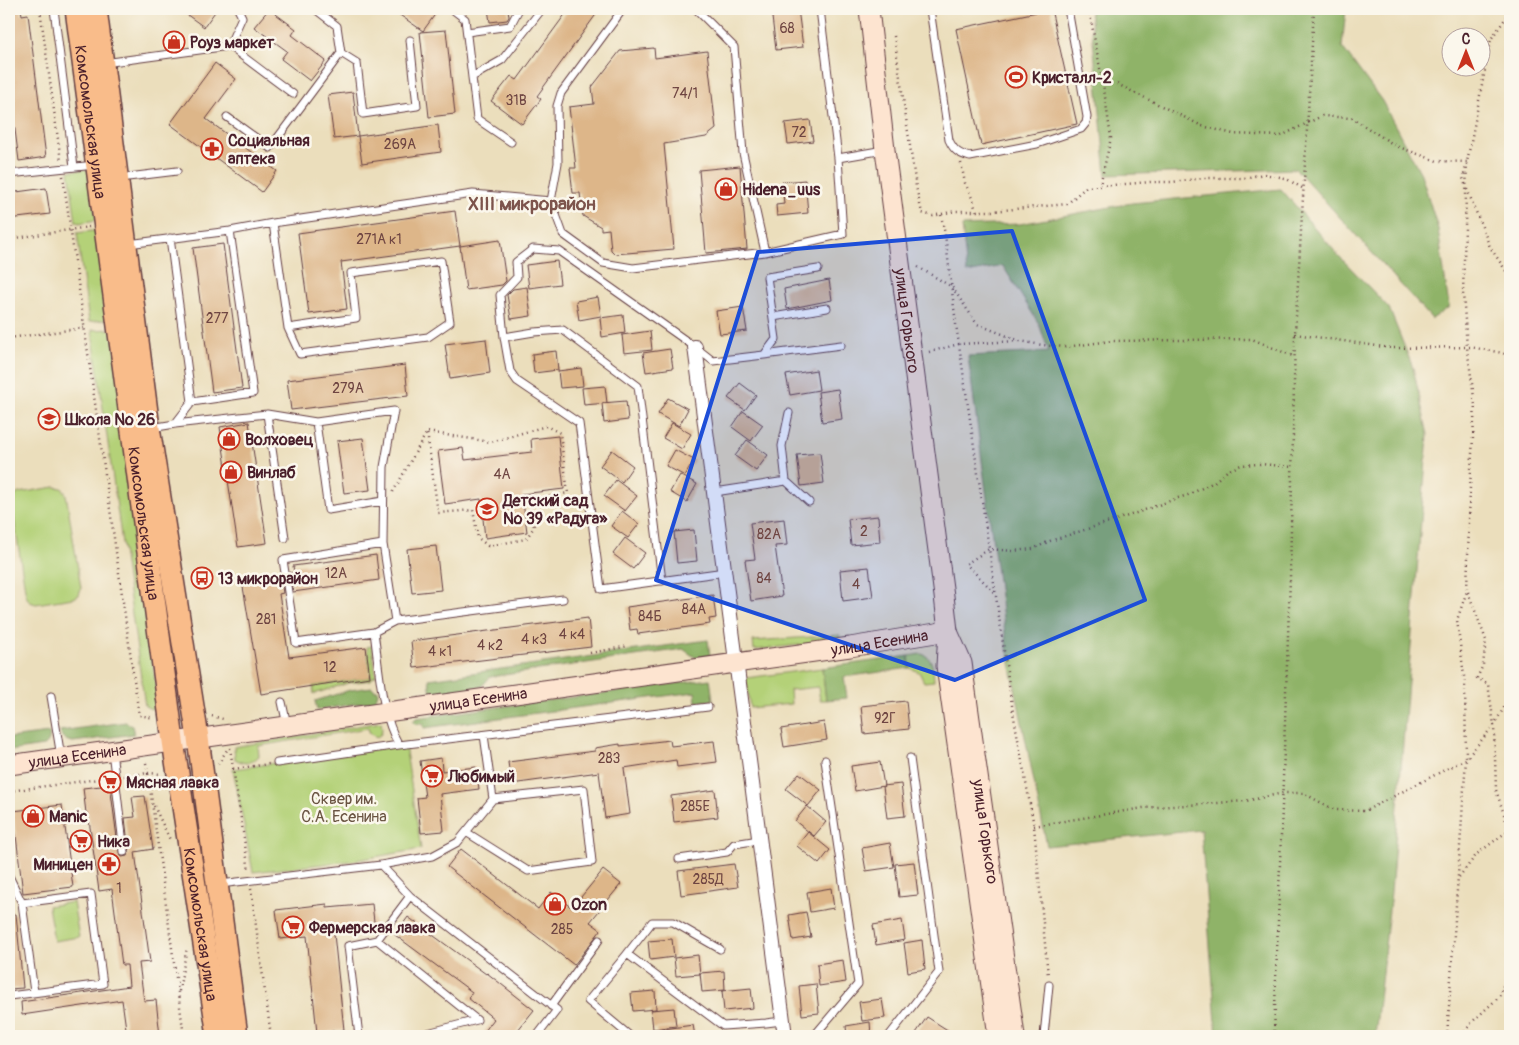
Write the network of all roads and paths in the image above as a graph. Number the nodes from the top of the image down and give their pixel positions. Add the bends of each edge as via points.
1 (40, 9) edge
2 (54, 9) edge
3 (76, 9) edge
4 (96, 9) edge
5 (238, 9) edge
6 (315, 9) edge
7 (452, 9) edge
8 (464, 9) edge
9 (519, 9) edge
10 (542, 9) edge
11 (623, 9) edge
12 (696, 9) edge
13 (820, 9) edge
14 (869, 9) edge
15 (930, 9) edge
16 (1068, 9) edge
17 (1089, 9) edge
18 (1314, 9) edge
19 (1510, 12) edge
20 (465, 19) junction
21 (467, 32) junction
22 (894, 36) dead end
23 (410, 40) dead end
24 (229, 46) junction
25 (341, 53) junction
26 (104, 63) junction
27 (472, 77) junction
28 (1117, 84) dead end
29 (293, 94) dead end
30 (227, 116) dead end
31 (1308, 122) junction
32 (511, 142) dead end
33 (885, 150) junction
34 (960, 154) junction
35 (838, 158) junction
36 (1467, 162) junction
37 (96, 165) junction
38 (74, 167) junction
39 (62, 169) junction
40 (177, 171) dead end
41 (9, 174) edge
42 (118, 178) junction
43 (1100, 185) junction
44 (1304, 189) junction
45 (551, 201) junction
46 (976, 211) junction
47 (941, 215) junction
48 (273, 223) junction
49 (97, 226) dead end
50 (70, 230) junction
51 (230, 231) junction
52 (170, 238) junction
53 (9, 239) edge
54 (125, 244) junction
55 (765, 252) junction
56 (918, 267) dead end
57 (818, 269) dead end
58 (1510, 278) edge
59 (952, 287) junction
60 (826, 308) dead end
61 (773, 317) junction
62 (84, 328) junction
63 (288, 328) junction
64 (1295, 334) junction
65 (504, 337) junction
66 (9, 338) edge
67 (1020, 341) junction
68 (959, 344) junction
69 (840, 345) dead end
70 (695, 347) junction
71 (1468, 347) junction
72 (928, 352) dead end
73 (764, 355) junction
74 (1510, 356) edge
75 (1295, 358) junction
76 (192, 402) junction
77 (789, 413) dead end
78 (268, 414) junction
79 (316, 422) junction
80 (175, 424) junction
81 (141, 430) junction
82 (427, 432) junction
83 (1293, 467) junction
84 (786, 481) junction
85 (714, 492) junction
86 (383, 501) junction
87 (809, 502) dead end
88 (382, 511) junction
89 (285, 538) dead end
90 (383, 544) junction
91 (989, 549) junction
92 (725, 572) junction
93 (662, 581) junction
94 (1468, 591) junction
95 (996, 593) junction
96 (563, 599) dead end
97 (396, 621) junction
98 (948, 631) junction
99 (374, 632) junction
100 (629, 646) dead end
101 (590, 653) dead end
102 (736, 663) junction
103 (51, 696) dead end
104 (1510, 697) edge
105 (282, 702) dead end
106 (708, 707) dead end
107 (386, 712) junction
108 (211, 715) dead end
109 (158, 719) dead end
110 (225, 720) dead end
111 (287, 725) junction
112 (1494, 725) junction
113 (484, 735) junction
114 (198, 738) junction
115 (173, 741) junction
116 (399, 745) junction
117 (230, 747) dead end
118 (112, 750) junction
119 (61, 758) junction
120 (910, 758) dead end
121 (1466, 759) junction
122 (825, 760) dead end
123 (146, 763) dead end
124 (277, 763) joint
125 (9, 765) edge
126 (215, 768) dead end
127 (233, 769) dead end
128 (148, 773) junction
129 (169, 774) dead end
130 (115, 777) junction
131 (9, 791) edge
132 (1283, 793) junction
133 (493, 799) junction
134 (152, 802) junction
135 (1034, 826) junction
136 (1510, 831) edge
137 (466, 832) junction
138 (759, 840) junction
139 (172, 845) dead end
140 (124, 852) dead end
141 (679, 859) dead end
142 (381, 865) junction
143 (9, 876) edge
144 (1458, 878) junction
145 (217, 884) junction
146 (410, 896) junction
147 (22, 903) junction
148 (377, 940) junction
149 (599, 940) dead end
150 (186, 947) dead end
151 (720, 949) dead end
152 (627, 954) junction
153 (1510, 967) edge
154 (1049, 985) joint
155 (34, 992) junction
156 (178, 994) junction
157 (9, 996) edge
158 (551, 1006) junction
159 (782, 1021) junction
160 (184, 1036) edge
161 (218, 1036) edge
162 (237, 1036) edge
163 (359, 1036) edge
164 (416, 1036) edge
165 (537, 1036) edge
166 (630, 1036) edge
167 (785, 1036) edge
168 (814, 1036) edge
169 (889, 1036) edge
170 (998, 1036) edge
171 (1016, 1036) edge
172 (1044, 1036) edge
173 (1274, 1036) edge
174 (1448, 1036) edge
175 (1462, 1036) edge

1 - 39 path
2 - 38 lane
3 - 37 main road, Комсомольская улица
4 - 26 main road, Комсомольская улица
5 - 24 lane via 242,17
6 - 25 lane via 337,26
7 - 20 lane
8 - 20 lane
9 - 21 lane via 510,26
10 - 27 lane via 502,60
11 - 45 lane via 561,93 557,106 558,163
12 - 55 lane via 734,47 743,153
13 - 35 lane
14 - 33 main road, улица Горького
15 - 34 lane via 949,140
16 - 34 lane via 1086,123 1081,129 1037,144 970,157
17 - 43 path via 1111,138
18 - 31 path
19 - 36 path via 1491,39
20 - 21 lane
21 - 27 lane
22 - 47 path via 922,213
23 - 25 lane via 417,106 363,114 357,63
24 - 26 lane
24 - 29 lane
25 - 30 lane via 270,148
26 - 42 main road, Комсомольская улица
27 - 32 lane via 477,119
28 - 31 path via 1202,126 1233,134 1281,136
31 - 36 path via 1322,116 1352,118 1396,146 1437,161
31 - 44 path
33 - 35 lane
33 - 98 main road, улица Горького
34 - 46 path via 965,183
35 - 55 lane via 843,234
36 - 58 path via 1463,178 1490,246
36 - 71 path via 1463,293
37 - 38 lane
37 - 81 main road, Комсомольская улица
38 - 39 lane
39 - 41 lane
39 - 50 path
40 - 42 lane
42 - 54 main road, Комсомольская улица
43 - 44 path via 1244,178 1264,174 1285,178
43 - 46 path via 1086,187 1067,204
44 - 64 path
45 - 48 lane via 473,194
45 - 55 lane via 562,234 604,263 633,268
46 - 47 path
47 - 59 path
48 - 51 lane
48 - 63 lane
49 - 50 path
50 - 53 path
50 - 62 path
51 - 52 lane
51 - 76 lane via 253,393
52 - 54 lane
52 - 76 lane
54 - 81 main road, Комсомольская улица
56 - 59 path
57 - 61 lane via 767,278
59 - 67 path via 977,324
59 - 68 path
60 - 61 lane
61 - 73 lane via 776,339
62 - 66 path
62 - 109 path via 139,715
63 - 63 lane via 300,354 428,337 450,322 442,261 351,273 356,318
64 - 71 path via 1391,348
64 - 75 path
65 - 70 lane via 500,295 517,277 516,262 533,249 559,251
65 - 93 lane via 510,371 517,381 579,423 602,588
65 - 93 lane via 563,330 638,386
67 - 68 path
67 - 75 path via 1065,347 1111,341 1252,339
68 - 72 path
68 - 91 path
69 - 73 lane
70 - 73 lane via 713,361
70 - 85 street
71 - 74 path
71 - 94 path via 1475,405
75 - 83 path
76 - 80 lane
77 - 84 lane via 782,446
78 - 79 lane
78 - 80 lane
78 - 89 lane
79 - 86 lane via 328,510
79 - 86 lane via 394,411 384,467
80 - 81 lane
81 - 114 main road, Комсомольская улица
81 - 115 main road, Комсомольская улица
82 - 82 path via 491,442 546,426 560,433 568,493 532,500 534,528 526,539 488,546 478,538 473,510 438,513
82 - 88 path
83 - 91 path via 1241,465 1188,495 1128,516 1032,548 1013,551
83 - 132 path
84 - 85 lane
84 - 87 lane
85 - 92 street
86 - 88 lane
88 - 90 lane
90 - 97 lane
90 - 99 lane via 283,560 296,643
91 - 95 path
91 - 95 path via 966,564
92 - 93 lane
92 - 102 street
94 - 112 path via 1486,640 1483,664 1477,678 1488,684
94 - 121 path via 1457,620 1465,684
95 - 135 path
96 - 97 lane
97 - 99 lane
98 - 102 main road, улица Есенина
98 - 170 main road, улица Горького via 946,666
98 - 171 main road, улица Горького via 962,663
99 - 107 lane
100 - 101 path
102 - 107 main road, улица Есенина
102 - 138 street
103 - 119 lane
104 - 112 path
105 - 111 lane
106 - 113 lane
107 - 111 main road, улица Есенина
107 - 116 lane
108 - 110 path
111 - 114 main road, улица Есенина
112 - 121 path
112 - 136 path via 1496,790
113 - 116 lane
113 - 133 lane
114 - 115 main road, улица Есенина
114 - 145 main road, Комсомольская улица
115 - 118 main road, улица Есенина
115 - 161 main road, Комсомольская улица
116 - 124 lane
117 - 126 path
118 - 119 main road, улица Есенина
118 - 130 lane
119 - 125 main road, улица Есенина
120 - 169 lane via 939,972
121 - 132 path via 1365,811 1335,810 1303,793
121 - 144 path
122 - 168 lane via 858,984
123 - 128 path
124 - 127 path
128 - 129 path
128 - 130 path
128 - 134 path
130 - 131 path
130 - 140 lane
132 - 135 path via 1246,801 1143,808
132 - 173 path
133 - 137 lane
133 - 137 lane via 584,789 592,862 528,871
134 - 139 path
134 - 156 path
135 - 154 path
136 - 144 path via 1476,854
137 - 142 lane via 458,842 432,856
138 - 141 lane via 734,844 727,852
138 - 159 street
142 - 145 lane
142 - 146 lane
143 - 147 lane
144 - 174 path
145 - 162 main road, Комсомольская улица
146 - 148 lane
146 - 158 lane
147 - 155 lane
147 - 155 lane via 91,894 104,984
148 - 163 lane via 348,946
148 - 164 lane via 476,1020
149 - 158 lane
150 - 156 path
151 - 152 lane via 674,922 652,922
152 - 159 lane via 723,1026
152 - 166 lane via 588,1001
153 - 175 path via 1499,997
154 - 172 lane
155 - 157 lane
156 - 160 path
158 - 165 lane via 557,1010
159 - 167 street

